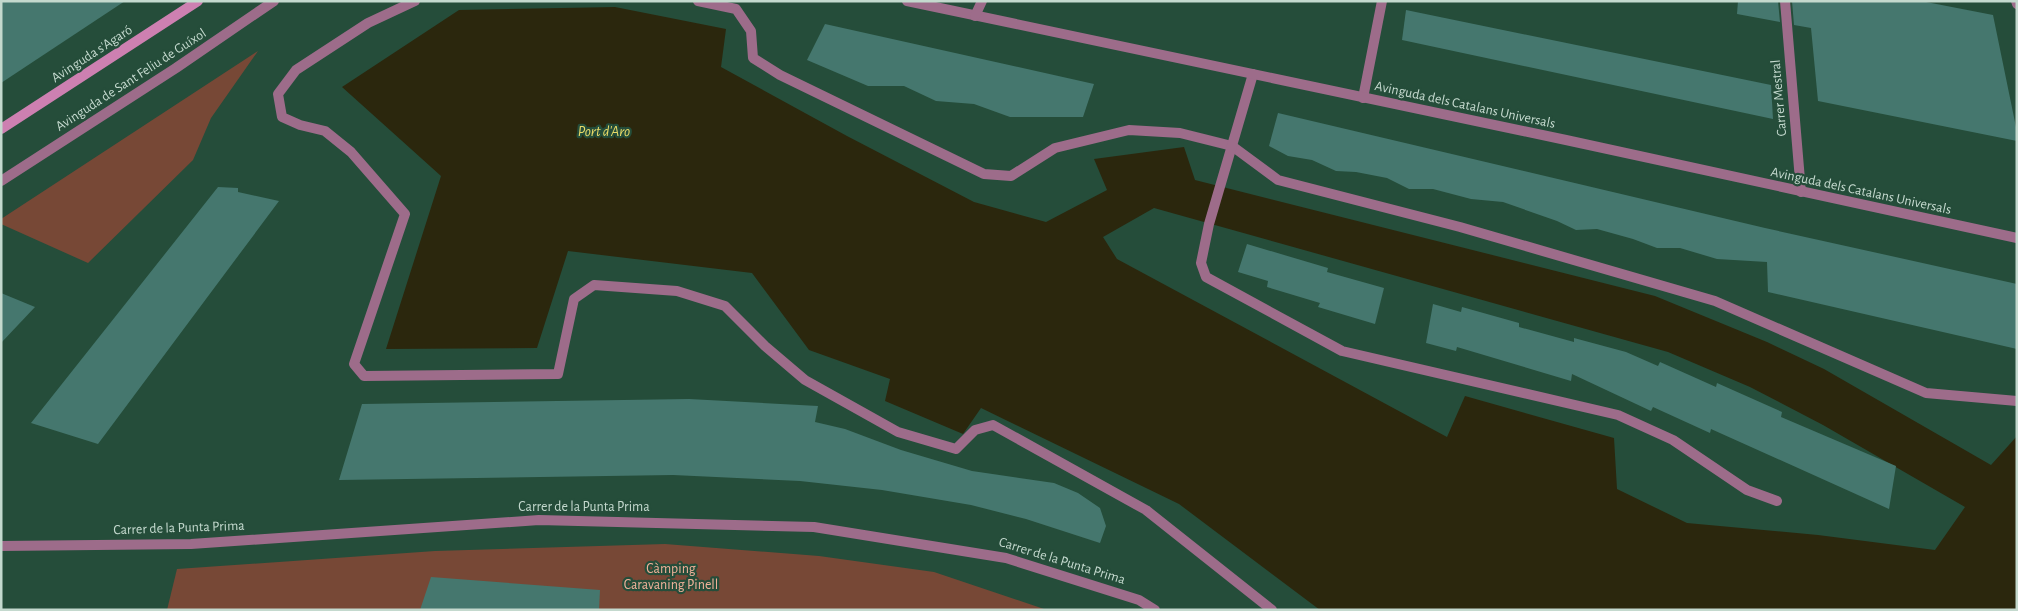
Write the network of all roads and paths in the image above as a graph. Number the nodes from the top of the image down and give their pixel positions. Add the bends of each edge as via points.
1 (198, 1) edge
2 (274, 1) edge
3 (415, 1) edge
4 (698, 1) edge
5 (907, 1) edge
6 (982, 1) edge
7 (1382, 1) edge
8 (1785, 1) edge
9 (975, 16) junction
10 (1253, 74) junction
11 (1363, 98) junction
12 (1, 129) edge
13 (1232, 146) junction
14 (1, 181) edge
15 (1801, 192) junction
16 (2017, 238) edge
17 (2017, 401) edge
18 (1777, 500) dead end
19 (1, 546) edge
20 (1155, 610) edge
21 (1272, 610) edge

1 - 12 main road, Avinguda s'Agaró
2 - 14 street, Avinguda de Sant Feliu de Guíxol
3 - 21 street via 368,23 296,70 278,94 282,117 326,131 351,152 404,214 354,364 364,376 558,374 574,298 594,285 677,291 725,306 764,346 805,380 898,432 956,448 974,430 993,425 1146,510
4 - 13 street via 736,9 751,31 753,58 766,66 984,174 1012,176 1055,148 1129,130 1180,133
5 - 9 street, Avinguda dels Catalans Universals
6 - 9 street
7 - 11 street
8 - 15 street, Carrer Mestral
9 - 10 street, Avinguda dels Catalans Universals
10 - 11 street, Avinguda dels Catalans Universals
10 - 13 street
11 - 15 street, Avinguda dels Catalans Universals
13 - 17 street via 1278,180 1460,227 1715,301 1926,393
13 - 18 street via 1201,263 1206,277 1342,352 1618,415 1673,440 1748,490
15 - 16 street, Avinguda dels Catalans Universals
19 - 20 street, Carrer de la Punta Prima via 191,544 539,520 814,527 1006,558 1139,600

